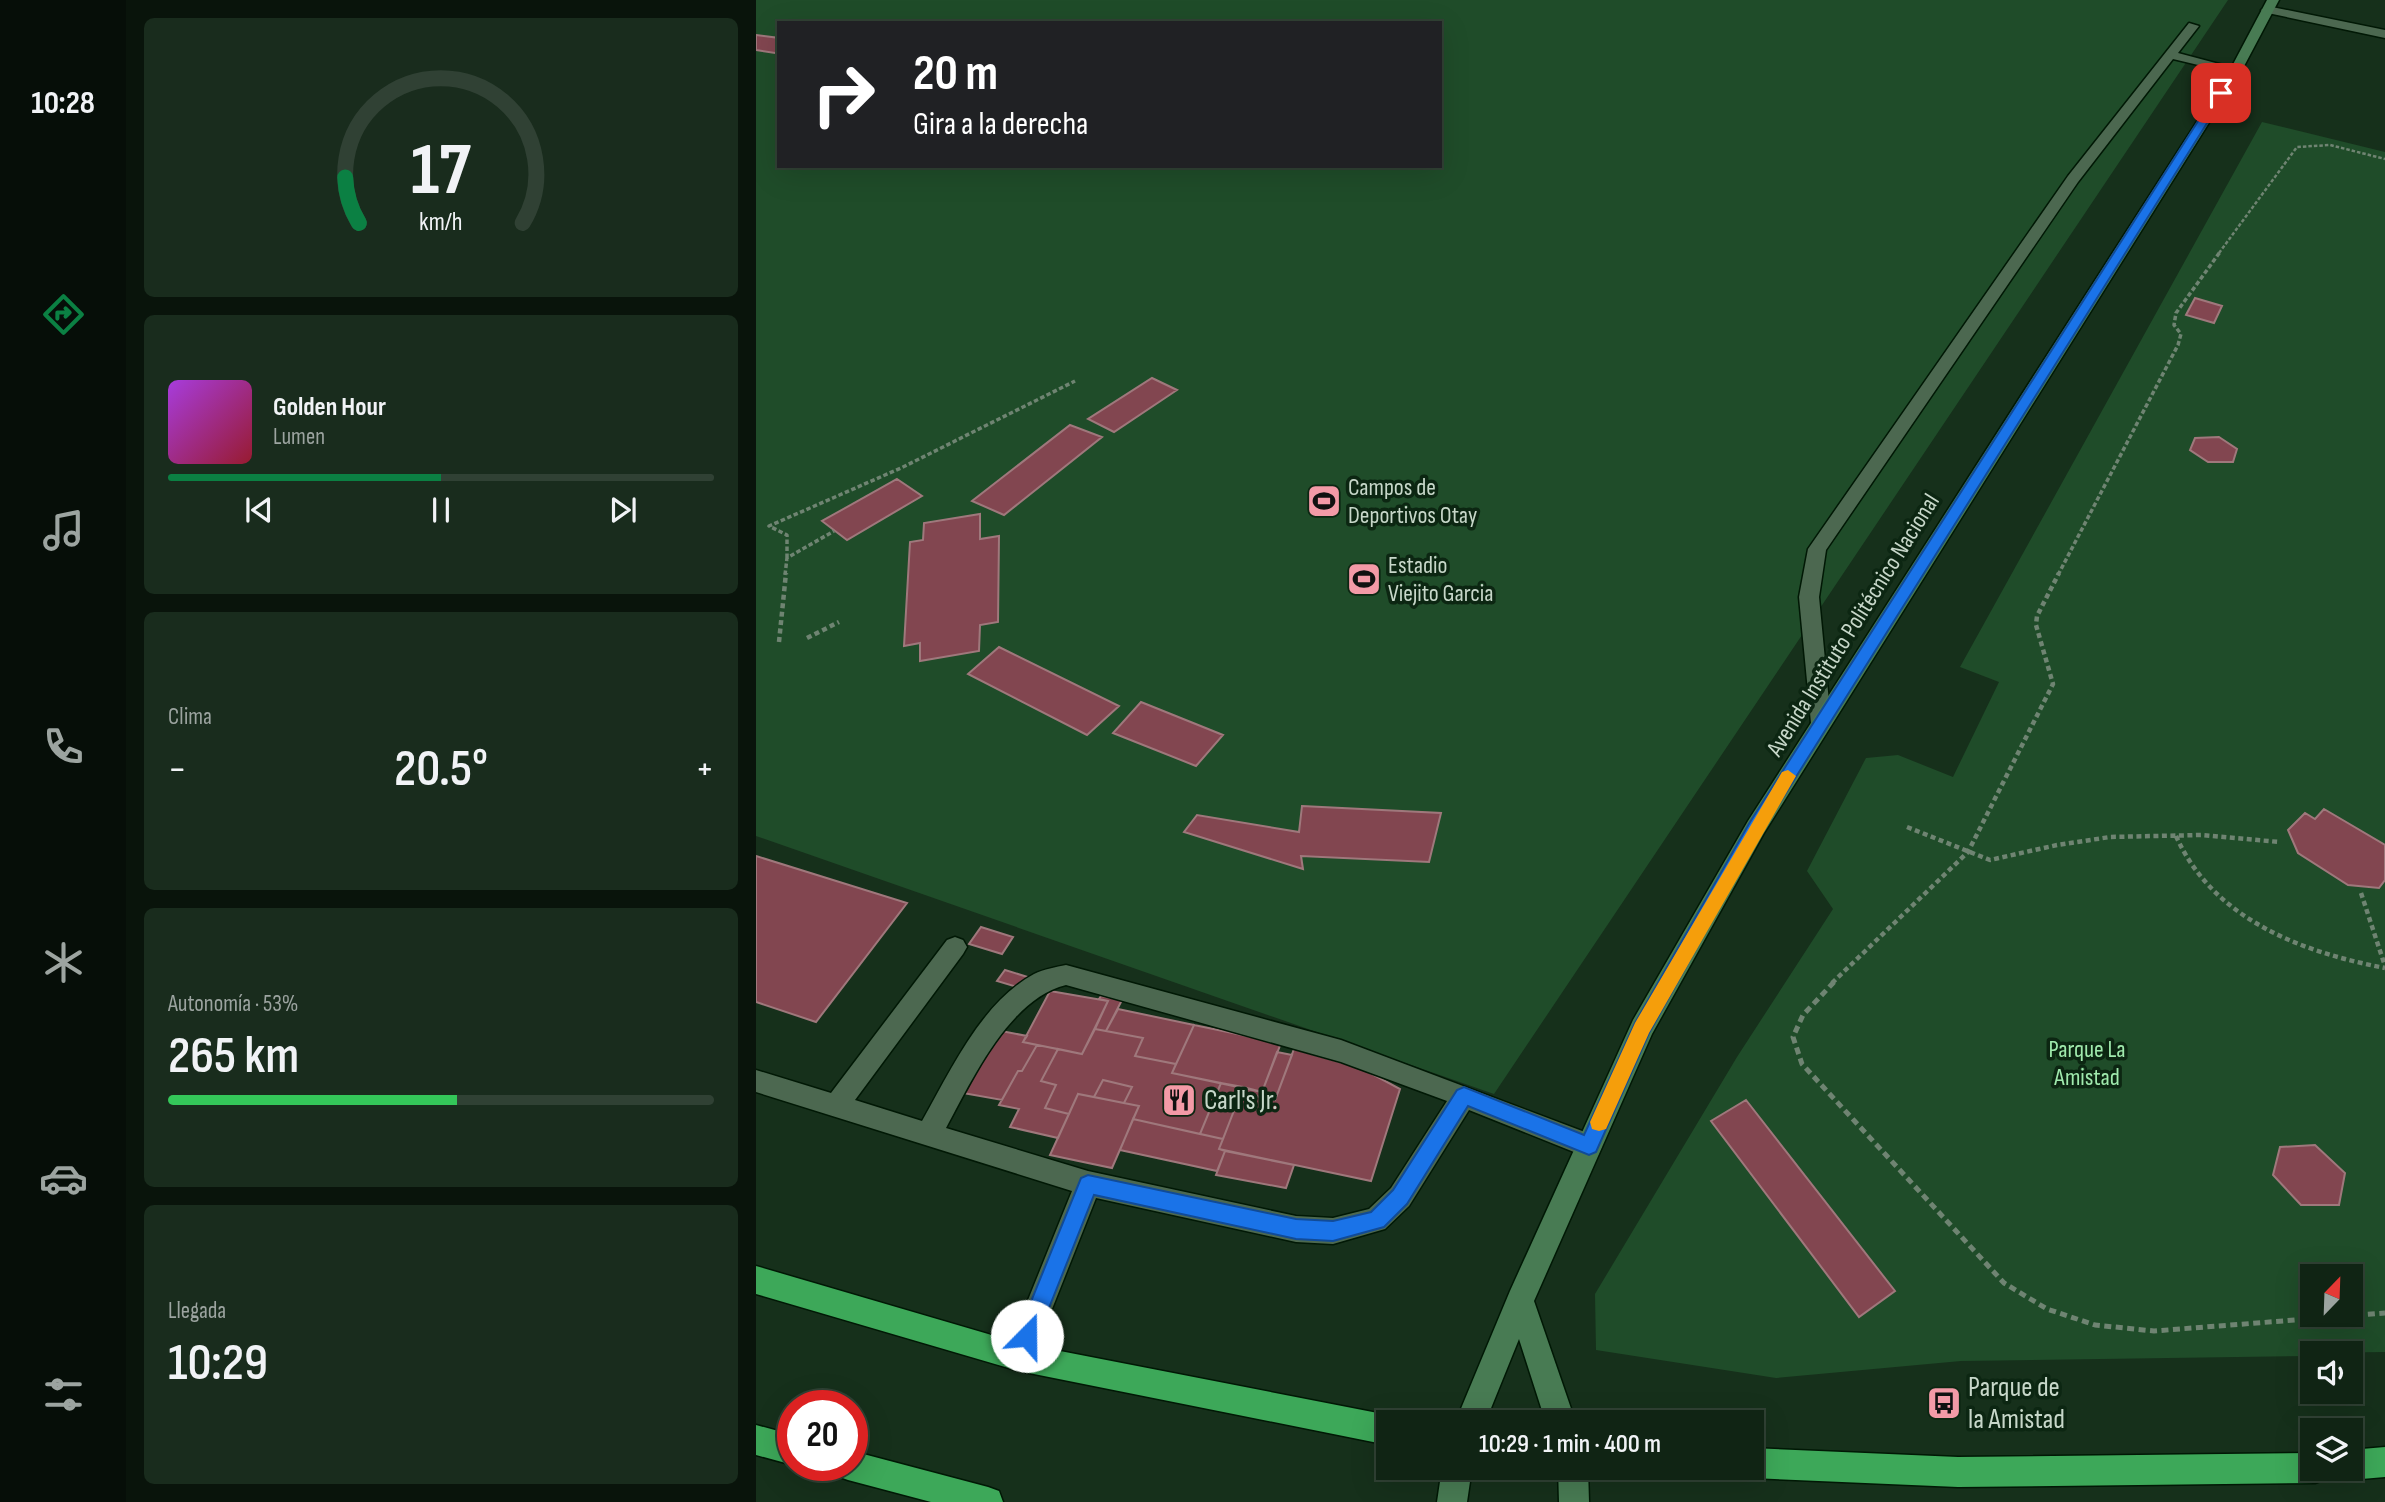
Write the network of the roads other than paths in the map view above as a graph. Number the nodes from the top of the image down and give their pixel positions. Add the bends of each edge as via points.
1 (2270, 5) edge
2 (2193, 26) dead end
3 (2372, 31) junction
4 (2385, 34) edge
5 (2383, 50) edge
6 (2170, 55) junction
7 (2236, 70) junction
8 (1821, 723) junction
9 (955, 947) dead end
10 (756, 1081) edge
11 (1464, 1096) junction
12 (836, 1107) junction
13 (928, 1135) junction
14 (1589, 1146) junction
15 (1088, 1184) junction
16 (756, 1280) edge
17 (1520, 1301) junction
18 (1019, 1357) junction
19 (1475, 1410) edge
20 (1557, 1410) edge
21 (1376, 1428) edge
22 (756, 1440) edge
23 (777, 1446) edge
24 (2385, 1462) edge
25 (1764, 1464) edge
26 (2363, 1464) edge
27 (2300, 1468) edge
28 (868, 1470) edge
29 (1455, 1480) edge
30 (1573, 1480) edge
31 (988, 1502) edge
32 (1452, 1502) edge
33 (1574, 1502) edge

1 - 3 lane
1 - 7 street, Avenida Instituto Politécnico Nacional
2 - 6 lane
3 - 4 lane
3 - 5 lane
6 - 7 lane
6 - 8 lane via 2073,178 1818,549 1809,597
7 - 8 street, Avenida Instituto Politécnico Nacional
8 - 14 street, Avenida Instituto Politécnico Nacional via 1642,1028
9 - 12 lane
10 - 12 lane
11 - 13 lane via 1341,1051 1053,975 996,1021
11 - 14 lane
11 - 15 lane via 1400,1197 1376,1220 1333,1231 1296,1229
12 - 13 lane
13 - 15 lane
14 - 17 street, Avenida Instituto Politécnico Nacional
15 - 18 lane
16 - 18 highway
17 - 19 street, Avenida Instituto Politécnico Nacional
17 - 20 street
18 - 21 highway
22 - 23 highway
24 - 26 highway
25 - 27 highway via 1958,1472
28 - 31 highway
29 - 32 street
30 - 33 street

